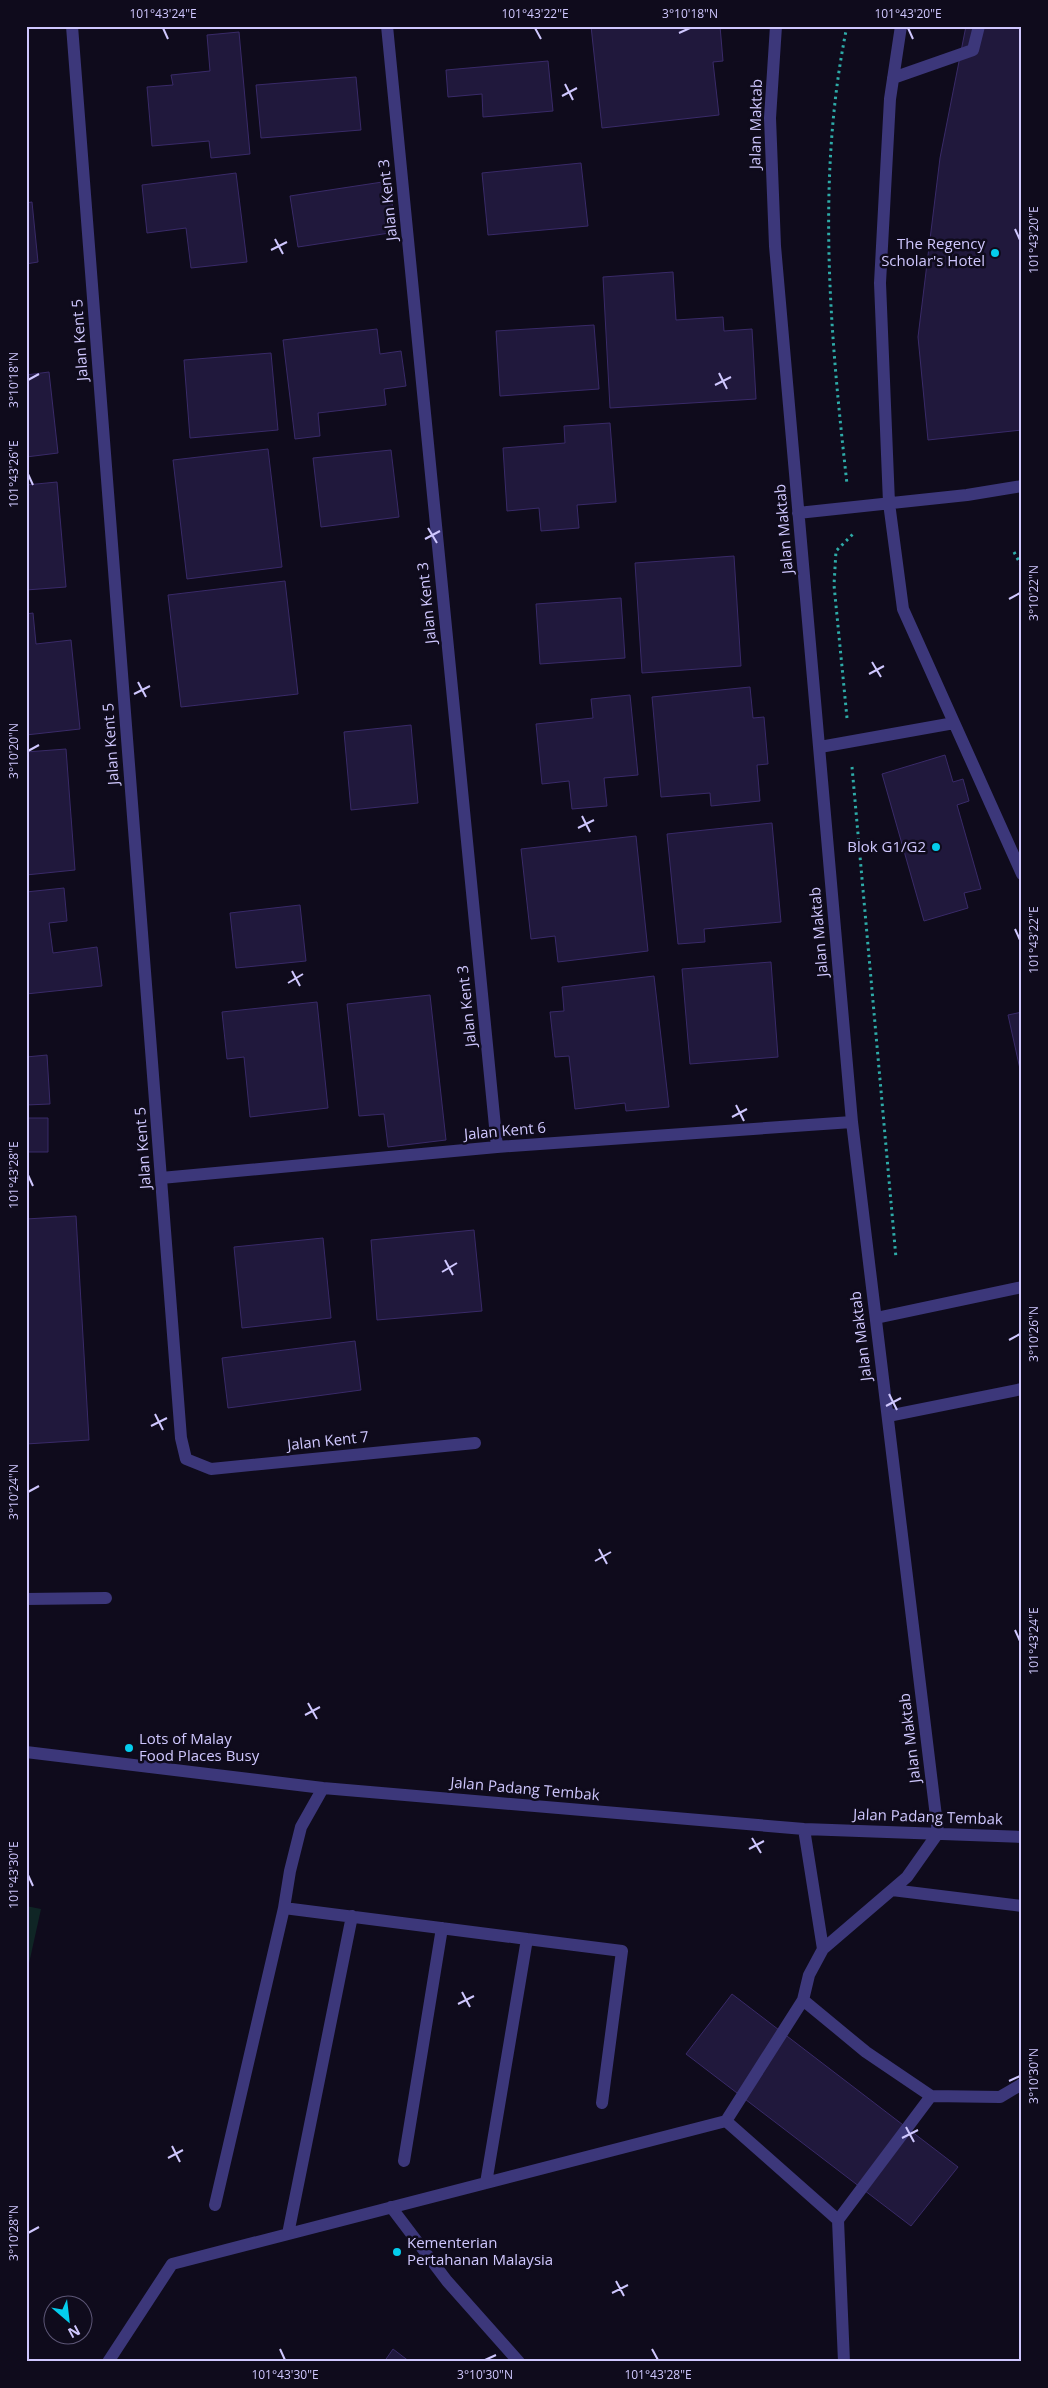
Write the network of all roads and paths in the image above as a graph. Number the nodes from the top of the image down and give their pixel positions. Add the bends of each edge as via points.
1 (72, 26) edge
2 (387, 26) edge
3 (776, 26) edge
4 (846, 26) edge
5 (901, 26) edge
6 (980, 26) edge
7 (893, 78) junction
8 (1022, 486) edge
9 (889, 503) junction
10 (850, 507) junction
11 (798, 513) junction
12 (1014, 552) dead end
13 (1022, 567) edge
14 (954, 724) junction
15 (850, 742) junction
16 (820, 747) junction
17 (1022, 874) edge
18 (852, 1122) junction
19 (497, 1147) junction
20 (161, 1178) junction
21 (897, 1263) dead end
22 (1022, 1287) edge
23 (876, 1318) junction
24 (1022, 1389) edge
25 (888, 1416) junction
26 (475, 1443) dead end
27 (186, 1459) joint
28 (26, 1598) edge
29 (106, 1598) dead end
30 (26, 1752) edge
31 (323, 1788) junction
32 (804, 1829) junction
33 (938, 1832) junction
34 (1022, 1837) edge
35 (892, 1890) junction
36 (1022, 1906) edge
37 (284, 1908) junction
38 (352, 1916) junction
39 (442, 1928) junction
40 (527, 1939) junction
41 (822, 1949) junction
42 (802, 2000) junction
43 (1022, 2084) edge
44 (931, 2096) junction
45 (602, 2103) dead end
46 (726, 2121) junction
47 (404, 2161) dead end
48 (486, 2183) junction
49 (215, 2205) dead end
50 (391, 2207) junction
51 (838, 2220) junction
52 (288, 2234) junction
53 (108, 2362) edge
54 (519, 2362) edge
55 (844, 2362) edge

1 - 20 street, Jalan Kent 5
2 - 19 street, Jalan Kent 3
3 - 11 street, Jalan Maktab via 770,118 775,236
4 - 10 path via 832,116 829,190 834,370
5 - 7 street
6 - 7 street via 973,50
7 - 9 street via 880,283
8 - 9 street via 968,496
9 - 10 street
9 - 14 street via 903,608
10 - 11 street
10 - 15 path via 853,534 836,551 834,585
11 - 16 street, Jalan Maktab
12 - 13 path
14 - 15 street
14 - 17 street
15 - 16 street
15 - 21 path
16 - 18 street, Jalan Maktab
18 - 19 street, Jalan Kent 6
18 - 23 street, Jalan Maktab
19 - 20 street, Jalan Kent 6
20 - 27 street, Jalan Kent 5 via 181,1438
22 - 23 street
23 - 25 street, Jalan Maktab
24 - 25 street
25 - 33 street, Jalan Maktab
26 - 27 street, Jalan Kent 7 via 211,1469
28 - 29 street
30 - 31 street, Jalan Padang Tembak
31 - 32 street, Jalan Padang Tembak
31 - 37 street via 301,1827
32 - 33 street, Jalan Padang Tembak
32 - 41 street
33 - 34 street, Jalan Padang Tembak
33 - 35 street via 907,1877
35 - 36 street
35 - 41 street
37 - 38 street
37 - 49 street
38 - 39 street
38 - 52 street
39 - 40 street
39 - 47 street
40 - 45 street via 622,1951
40 - 48 street
41 - 42 street via 809,1975
42 - 44 street via 866,2052
42 - 46 street
43 - 44 street via 1000,2097
44 - 51 street
46 - 48 street
46 - 51 street
48 - 50 street
50 - 52 street
50 - 54 street via 446,2281
51 - 55 street
52 - 53 street via 172,2264

